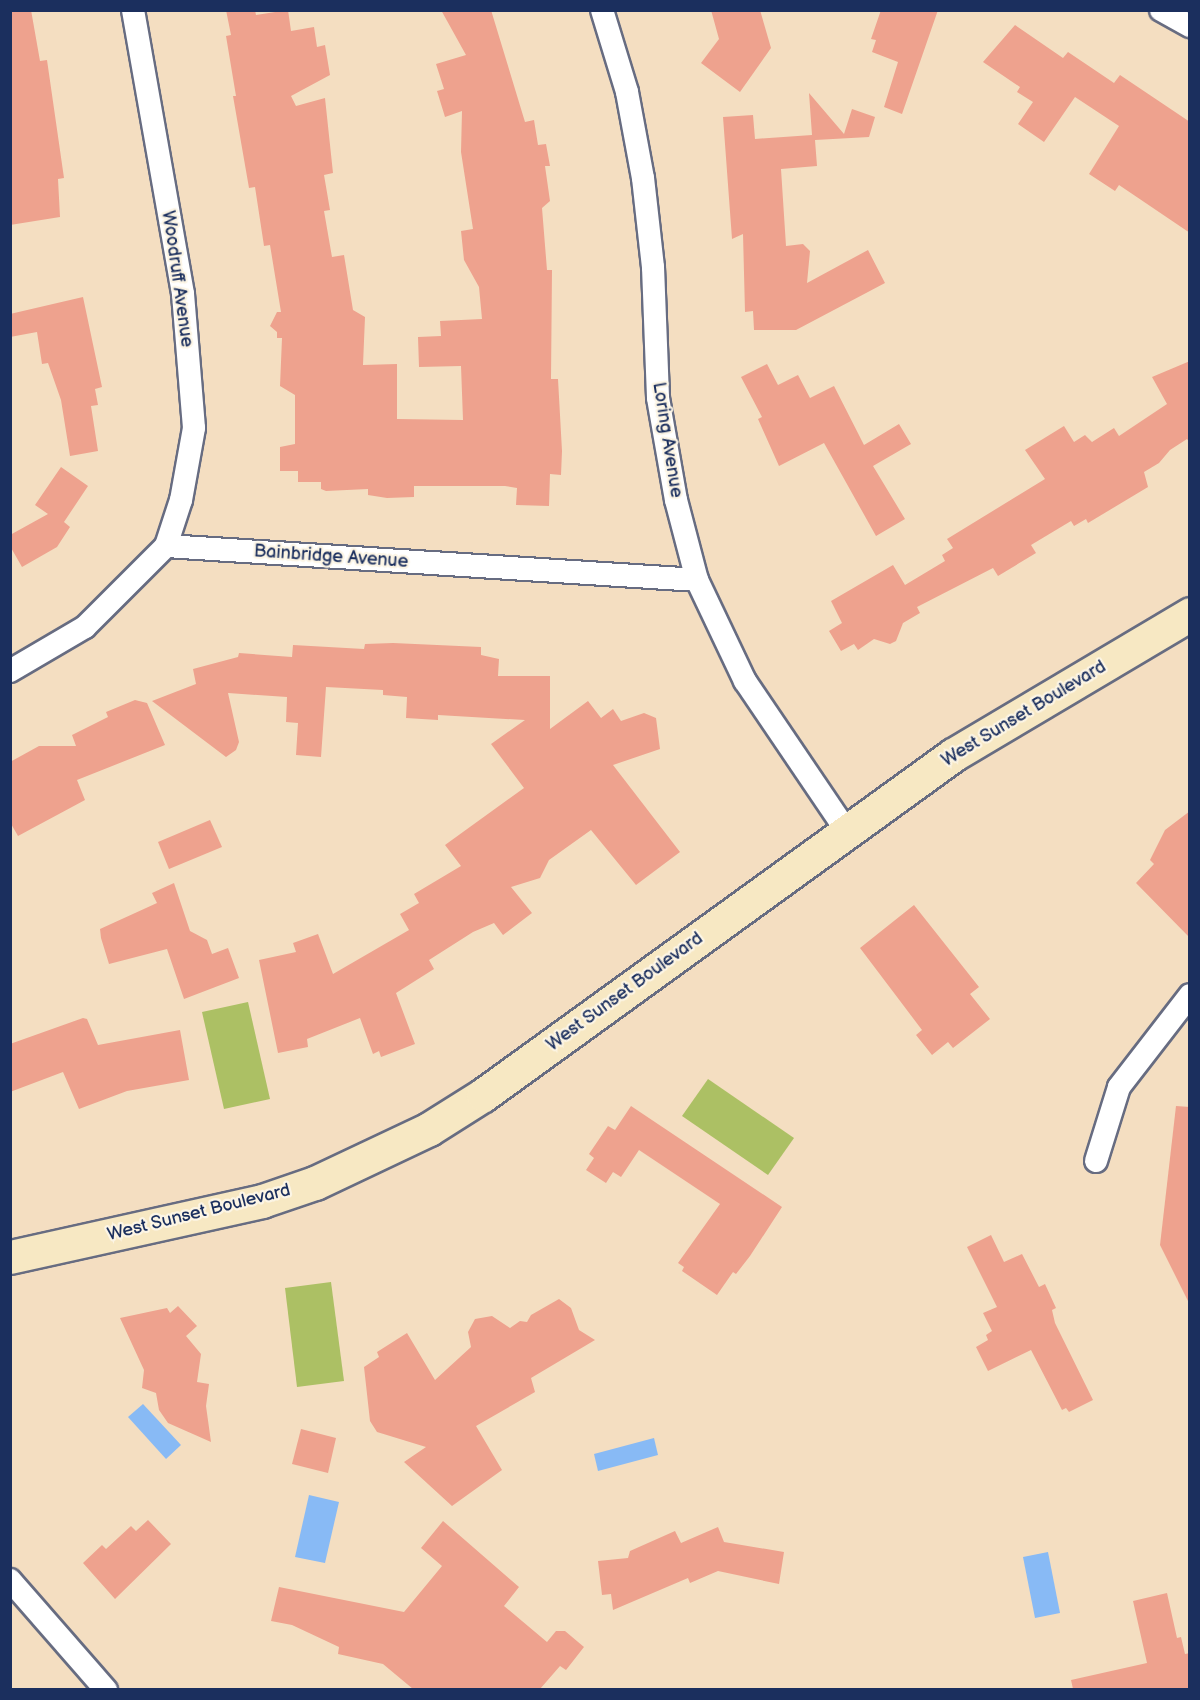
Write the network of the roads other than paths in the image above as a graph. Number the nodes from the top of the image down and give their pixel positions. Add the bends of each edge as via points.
1 (133, 10) edge
2 (602, 10) edge
3 (1161, 10) edge
4 (1190, 26) edge
5 (166, 546) junction
6 (697, 580) junction
7 (1190, 614) edge
8 (10, 671) edge
9 (846, 830) junction
10 (1190, 995) edge
11 (1096, 1161) dead end
12 (10, 1257) edge
13 (10, 1580) edge
14 (106, 1689) edge

1 - 5 street, Woodruff Avenue via 183,294 194,428 181,500
2 - 6 street, Loring Avenue via 627,92 643,178 653,267 658,398 676,500
3 - 4 street
5 - 6 street, Bainbridge Avenue
5 - 8 street via 85,627
6 - 9 street, Loring Avenue via 745,681
7 - 9 main road, West Sunset Boulevard via 953,755
9 - 12 main road, West Sunset Boulevard via 483,1095 381,1154 262,1201
10 - 11 street via 1119,1087
13 - 14 street

